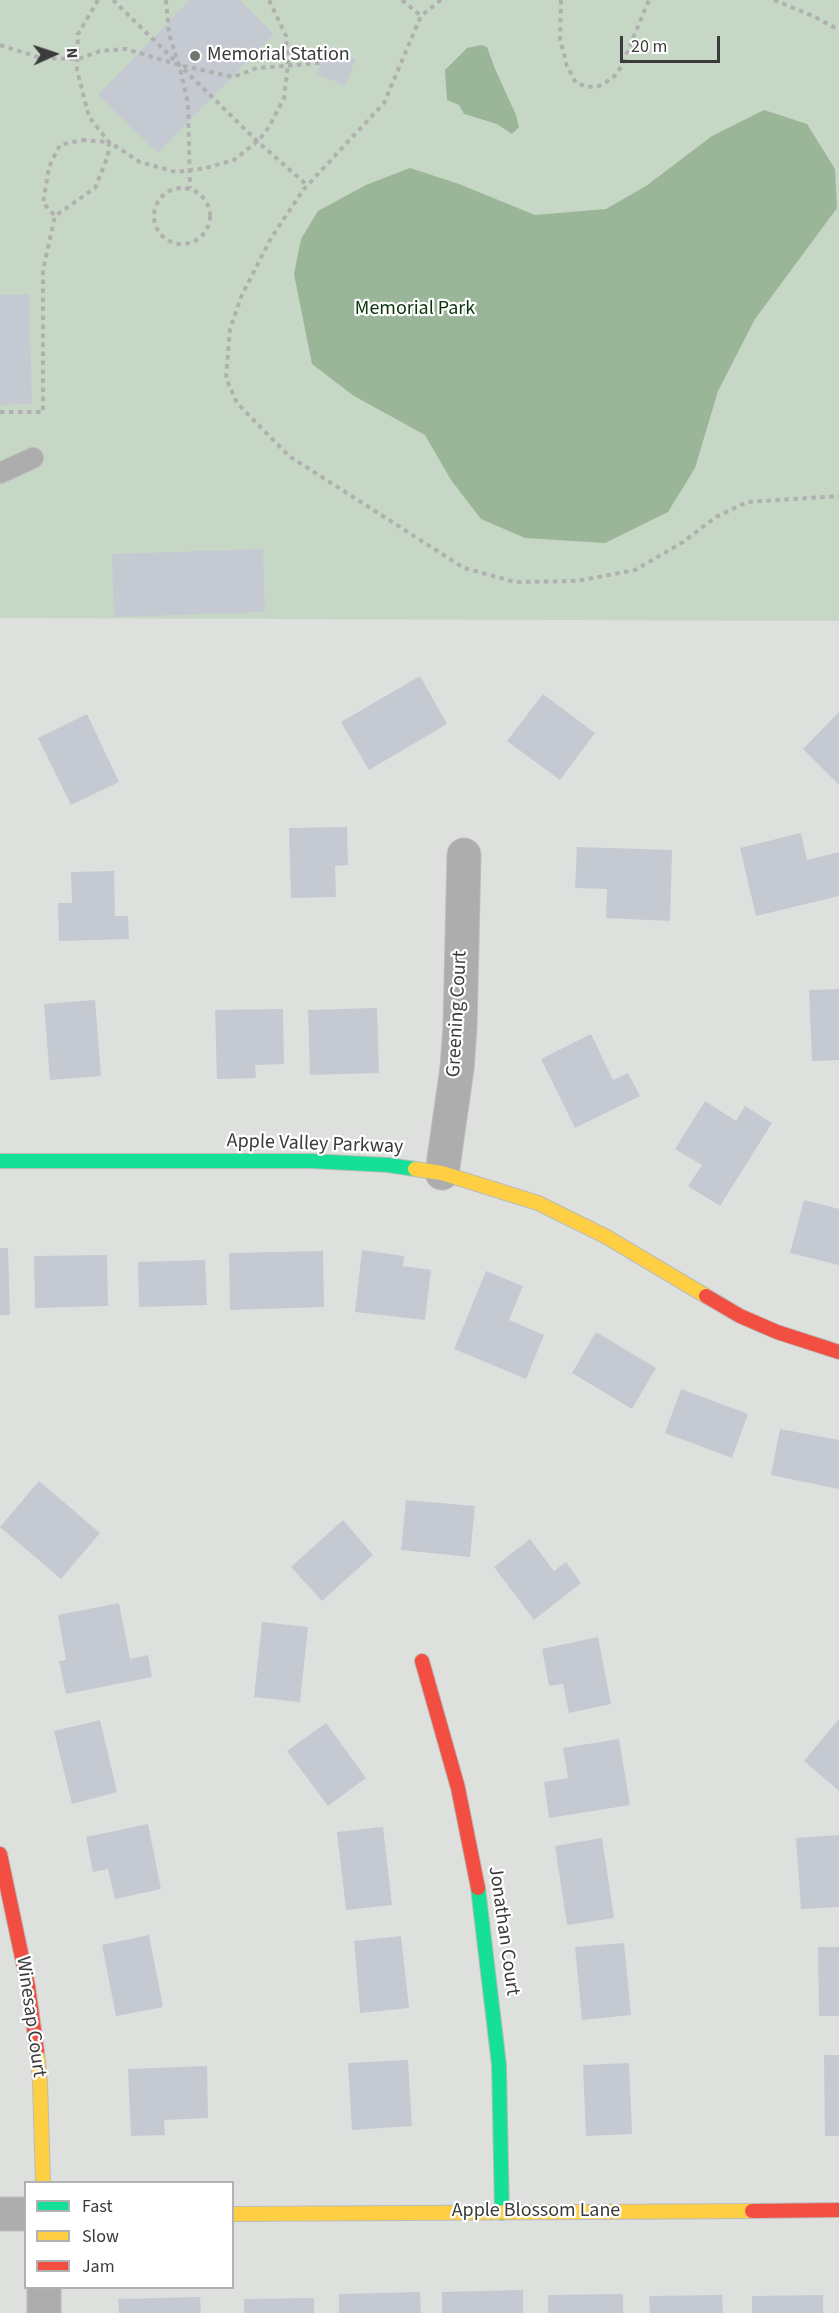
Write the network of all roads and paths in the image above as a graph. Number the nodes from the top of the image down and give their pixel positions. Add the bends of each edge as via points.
1 (98, 0) edge
2 (113, 0) edge
3 (166, 0) edge
4 (269, 0) edge
5 (402, 0) edge
6 (441, 0) edge
7 (561, 0) edge
8 (649, 0) edge
9 (774, 0) edge
10 (421, 16) junction
11 (839, 30) edge
12 (0, 45) edge
13 (78, 59) junction
14 (321, 63) dead end
15 (288, 64) junction
16 (180, 65) junction
17 (109, 142) junction
18 (258, 142) junction
19 (188, 171) junction
20 (307, 185) junction
21 (190, 188) junction
22 (55, 216) junction
23 (0, 412) edge
24 (33, 458) dead end
25 (0, 473) edge
26 (839, 496) edge
27 (464, 855) dead end
28 (0, 1161) edge
29 (442, 1173) junction
30 (839, 1352) edge
31 (422, 1661) dead end
32 (0, 1854) edge
33 (43, 2181) edge
34 (839, 2210) edge
35 (502, 2212) junction
36 (0, 2214) edge
37 (24, 2214) edge
38 (234, 2214) edge
39 (44, 2289) edge
40 (45, 2313) edge

1 - 13 path via 78,34
2 - 16 path
3 - 16 path via 169,34
4 - 15 path via 286,36
5 - 10 path
6 - 10 path
7 - 8 path via 560,39 567,66 576,82 588,87 613,78 621,67
9 - 11 path
10 - 20 path via 384,103
12 - 13 path via 41,58
13 - 16 path via 100,51 126,49
13 - 17 path via 77,70 89,117
14 - 15 path
15 - 16 path via 257,68 232,77
15 - 18 path via 285,98
16 - 18 path
16 - 19 path via 188,103
17 - 19 path via 140,162 176,172
17 - 22 path via 96,188
17 - 22 path via 82,140 60,146 49,167 43,203
18 - 19 path via 234,160
18 - 20 path
19 - 21 path
20 - 26 path via 271,238 241,297 230,329 226,378 237,403 289,456 464,568 515,582 577,581 635,570 716,517 747,502
21 - 21 path via 174,188 165,193 155,208 153,218 161,235 177,243 195,241 207,228 206,202
22 - 23 path via 43,270 43,412
24 - 25 lane
27 - 29 street, Greening Court via 460,1027
28 - 29 street, Apple Valley Parkway via 311,1161
29 - 30 street, Apple Valley Parkway via 538,1203 605,1236 740,1316
31 - 35 street, Jonathan Court via 458,1788 479,1895 499,2065
32 - 33 street, Winesap Court via 35,2035
34 - 35 street, Apple Blossom Lane
35 - 38 street, Apple Blossom Lane
36 - 37 street
39 - 40 street

